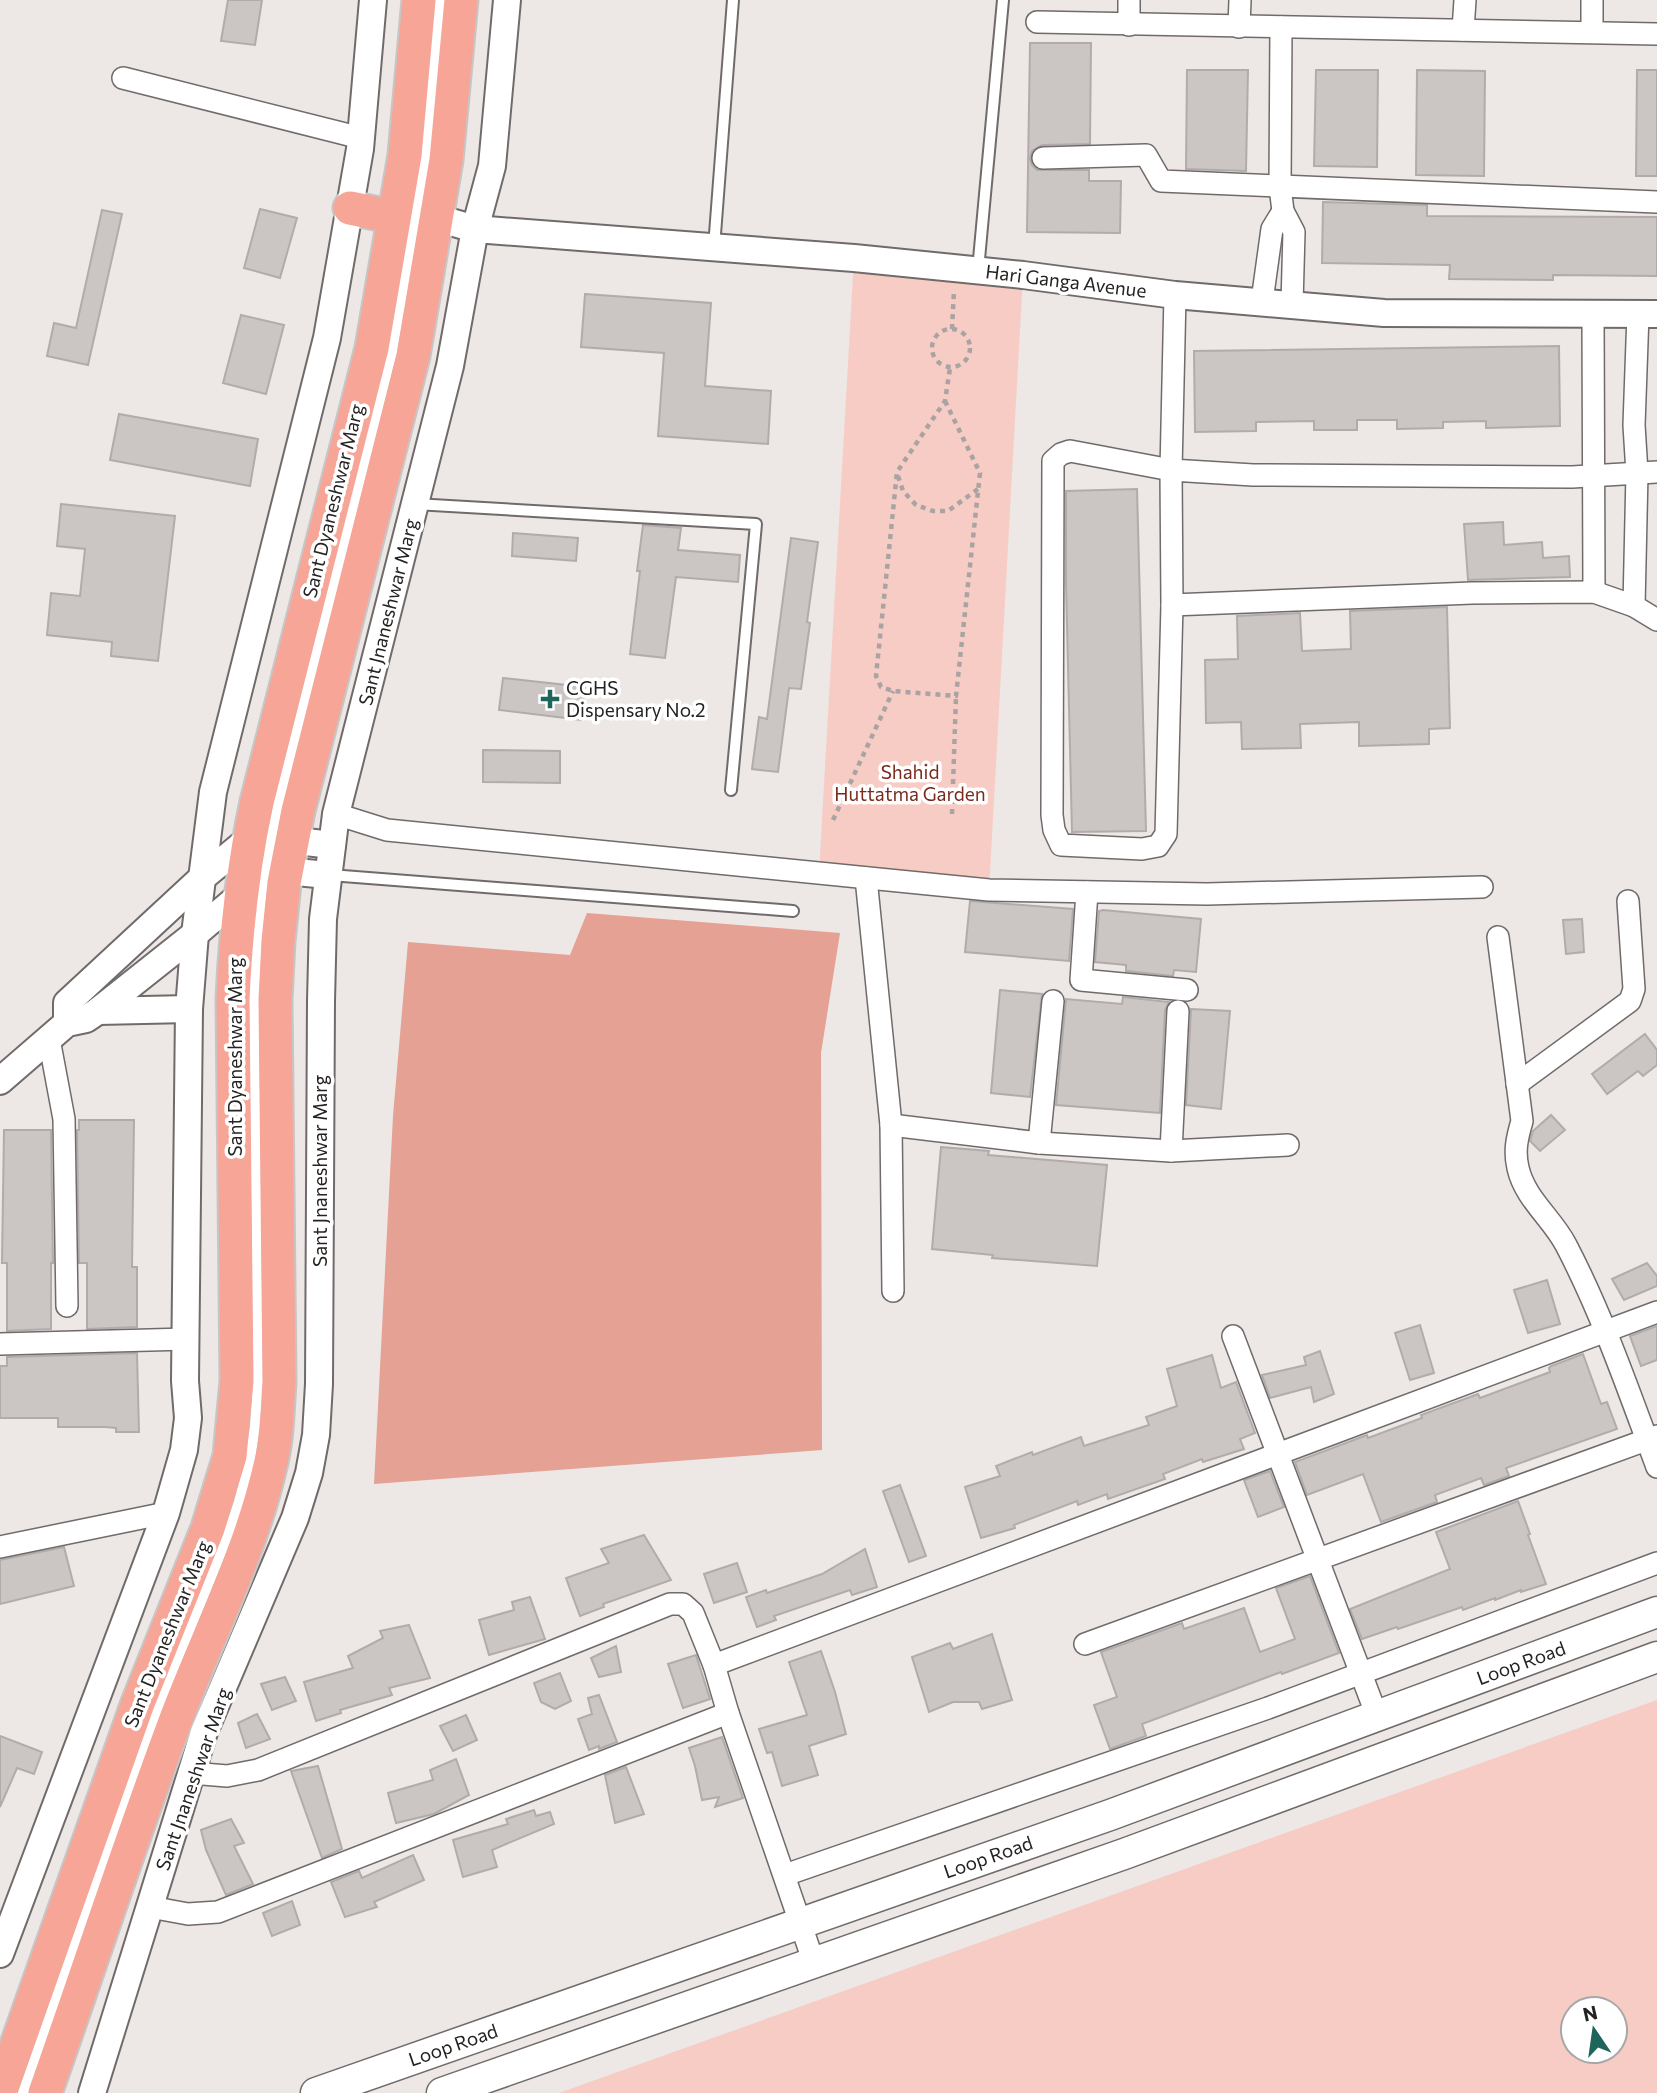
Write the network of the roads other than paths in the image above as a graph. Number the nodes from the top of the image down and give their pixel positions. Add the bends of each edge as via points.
1 (373, 0) edge
2 (419, 0) edge
3 (440, 0) edge
4 (461, 0) edge
5 (506, 0) edge
6 (733, 0) edge
7 (1003, 0) edge
8 (1129, 0) edge
9 (1240, 0) edge
10 (1465, 0) edge
11 (1592, 0) edge
12 (1037, 22) dead end
13 (1129, 25) junction
14 (1239, 27) junction
15 (1281, 27) junction
16 (1464, 30) junction
17 (1592, 33) junction
18 (1657, 34) edge
19 (123, 78) dead end
20 (361, 138) junction
21 (1043, 159) dead end
22 (1280, 187) junction
23 (1657, 202) edge
24 (350, 208) junction
25 (1283, 211) junction
26 (394, 217) junction
27 (437, 218) junction
28 (475, 229) junction
29 (714, 247) junction
30 (966, 269) junction
31 (1175, 295) junction
32 (1262, 301) junction
33 (1292, 304) junction
34 (1647, 314) edge
35 (1593, 315) junction
36 (1171, 470) junction
37 (1647, 473) edge
38 (1595, 476) junction
39 (415, 504) junction
40 (1594, 592) junction
41 (1172, 605) junction
42 (1634, 606) junction
43 (1657, 620) edge
44 (731, 790) dead end
45 (336, 814) junction
46 (332, 845) junction
47 (267, 860) junction
48 (327, 874) junction
49 (203, 877) junction
50 (866, 878) junction
51 (1482, 887) dead end
52 (1087, 892) junction
53 (1629, 901) dead end
54 (793, 911) dead end
55 (195, 934) junction
56 (1498, 937) dead end
57 (1187, 990) dead end
58 (1053, 1001) dead end
59 (189, 1009) junction
60 (98, 1011) junction
61 (1178, 1012) dead end
62 (58, 1031) junction
63 (0, 1081) edge
64 (1517, 1084) junction
65 (891, 1125) junction
66 (1039, 1143) junction
67 (1288, 1145) dead end
68 (1171, 1151) junction
69 (892, 1291) dead end
70 (67, 1306) dead end
71 (1657, 1312) edge
72 (1607, 1331) junction
73 (1233, 1336) dead end
74 (187, 1339) junction
75 (0, 1344) edge
76 (1652, 1438) edge
77 (1278, 1455) junction
78 (1657, 1467) edge
79 (166, 1513) junction
80 (0, 1547) edge
81 (1317, 1560) junction
82 (1657, 1563) edge
83 (1657, 1612) edge
84 (1085, 1644) dead end
85 (1657, 1657) edge
86 (714, 1665) junction
87 (1360, 1673) junction
88 (729, 1713) junction
89 (1377, 1716) junction
90 (191, 1773) junction
91 (785, 1875) junction
92 (150, 1907) junction
93 (802, 1923) junction
94 (0, 1954) edge
95 (814, 1963) junction
96 (0, 2093) edge
97 (23, 2093) edge
98 (45, 2093) edge
99 (92, 2093) edge
100 (316, 2093) edge
101 (442, 2093) edge

1 - 20 street
2 - 26 main road, Sant Dyaneshwar Marg via 405,155
3 - 47 lane via 426,158 392,352
4 - 27 main road, Sant Dyaneshwar Marg
5 - 28 street, Sant Jnaneshwar Marg via 492,166
6 - 29 lane
7 - 30 lane
8 - 13 street
9 - 14 street
10 - 16 street
11 - 17 street
12 - 13 street
13 - 14 street
14 - 15 street
15 - 16 street
15 - 22 street
16 - 17 street
17 - 18 street
19 - 20 street
20 - 24 street
21 - 22 street via 1146,155 1161,181
22 - 23 street
22 - 25 street
24 - 26 main road
24 - 49 street via 327,338 213,792
25 - 32 street via 1272,229
25 - 33 street via 1294,232
26 - 47 main road, Sant Dyaneshwar Marg via 372,348
27 - 28 street, Hari Ganga Avenue
27 - 47 main road, Sant Dyaneshwar Marg via 413,356 305,784
28 - 29 street, Hari Ganga Avenue
28 - 39 street, Sant Jnaneshwar Marg via 450,366
29 - 30 street, Hari Ganga Avenue
30 - 31 street, Hari Ganga Avenue
31 - 32 street, Hari Ganga Avenue
31 - 36 street
32 - 33 street, Hari Ganga Avenue
33 - 35 street, Hari Ganga Avenue via 1384,313
34 - 35 street, Hari Ganga Avenue
34 - 37 street via 1634,425
35 - 38 street
36 - 38 street via 1253,475
36 - 41 street
36 - 41 street via 1070,451 1053,461 1052,815 1062,845 1142,849 1158,846 1166,834
37 - 38 street
37 - 42 street
38 - 40 street
39 - 44 lane via 756,524
39 - 45 street, Sant Jnaneshwar Marg
40 - 41 street
40 - 42 street
42 - 43 street
45 - 46 street, Sant Jnaneshwar Marg
45 - 50 street via 387,830
46 - 47 street
46 - 48 street, Sant Jnaneshwar Marg
47 - 48 street
47 - 49 street
47 - 55 street
47 - 96 main road, Sant Dyaneshwar Marg via 236,938 237,1381 230,1456 208,1528 138,1703
47 - 97 lane via 254,1000 258,1382 250,1460 228,1535 157,1710
47 - 98 main road, Sant Dyaneshwar Marg via 278,941 279,1382 271,1464 248,1542 176,1718
48 - 54 lane
48 - 90 street, Sant Jnaneshwar Marg via 321,1001 316,1435 295,1518
49 - 55 street
49 - 62 street via 68,1003
50 - 52 street via 989,890
50 - 65 street
51 - 52 street via 1207,894
52 - 57 street via 1081,980
53 - 64 street via 1634,989 1630,1001
55 - 59 street
55 - 60 street
56 - 64 street
58 - 66 street
59 - 60 street
59 - 74 street
60 - 62 street
61 - 68 street
62 - 63 street
62 - 70 street
64 - 72 street via 1522,1121 1515,1146 1518,1170 1530,1197 1564,1241
65 - 66 street
65 - 69 street
66 - 68 street
67 - 68 street
71 - 72 street
72 - 76 street
72 - 77 street
73 - 77 street
74 - 75 street
74 - 79 street via 188,1418 184,1451
76 - 78 street
76 - 81 street
77 - 81 street
77 - 86 street
79 - 80 street
79 - 94 street
81 - 84 street
81 - 87 street
82 - 87 street
83 - 89 main road, Loop Road
85 - 95 main road
86 - 88 street
86 - 90 street via 693,1613 683,1604 670,1604 258,1770 228,1776
87 - 89 street
87 - 91 street
88 - 91 street
88 - 92 street via 218,1912 188,1914
89 - 93 main road, Loop Road
90 - 92 street, Sant Jnaneshwar Marg
91 - 93 street
92 - 99 street, Sant Jnaneshwar Marg
93 - 95 street
93 - 100 main road, Loop Road
95 - 101 main road

